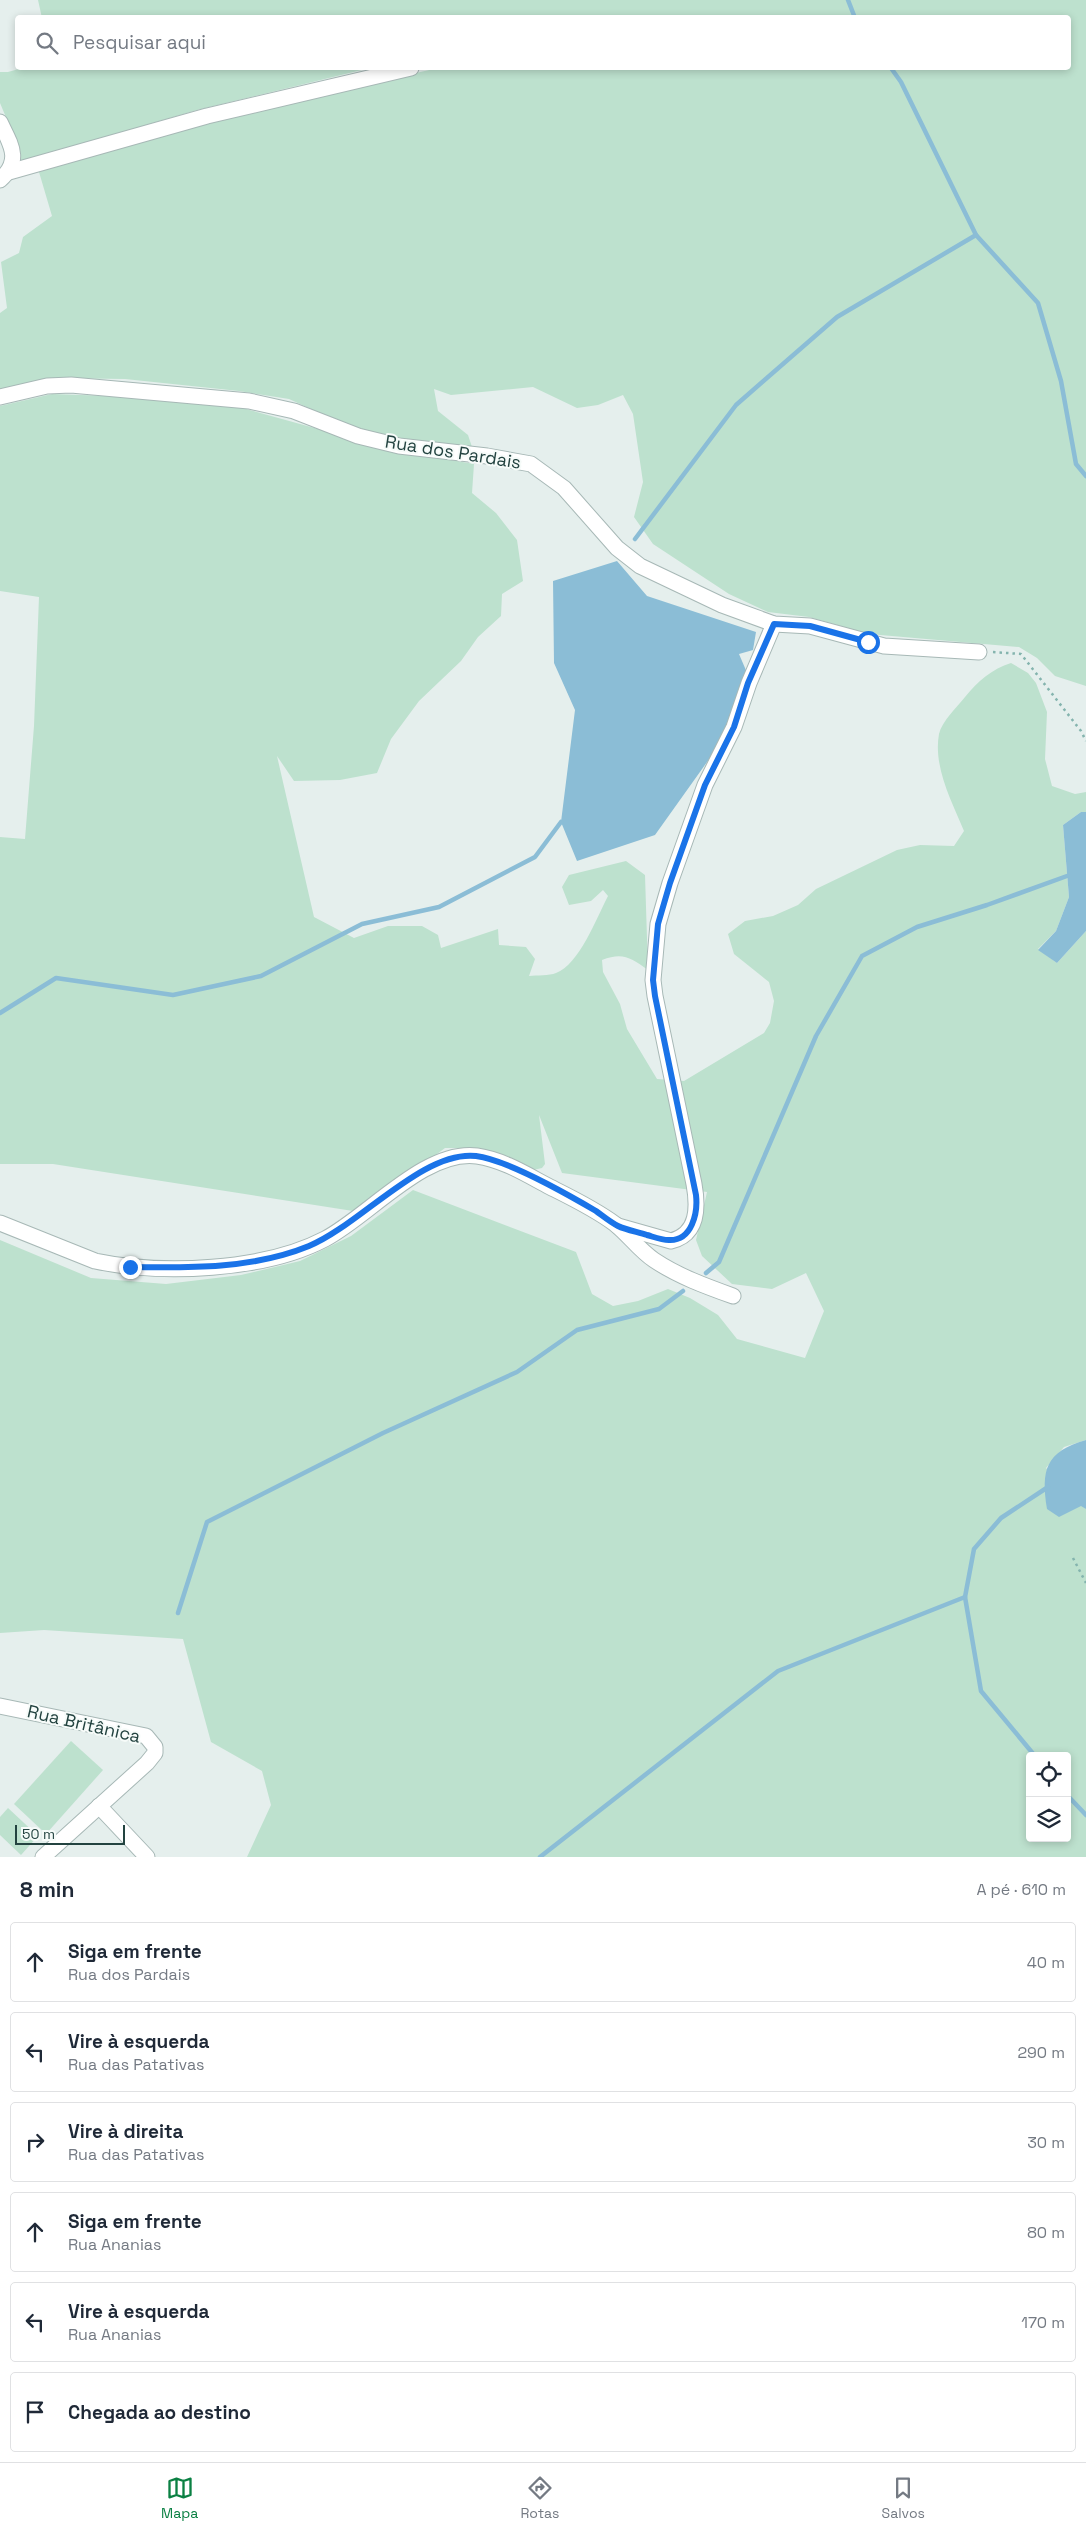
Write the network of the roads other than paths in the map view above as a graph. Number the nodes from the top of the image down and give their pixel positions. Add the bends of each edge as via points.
1 (402, 70) edge
2 (0, 122) edge
3 (4, 176) edge
4 (0, 397) edge
5 (774, 624) junction
6 (979, 652) road end
7 (0, 1223) edge
8 (618, 1226) junction
9 (732, 1296) dead end
10 (0, 1706) edge
11 (99, 1806) junction
12 (43, 1857) edge
13 (147, 1857) edge

1 - 3 street via 207,116
2 - 3 street via 14,163
4 - 5 street, Rua dos Pardais via 47,386 71,385 249,401 294,411 358,436 399,446 531,464 564,488 617,548 640,566 722,605
5 - 6 street, Rua dos Pardais via 810,626 884,646
5 - 8 street via 748,683 734,727 705,785 658,924 653,980 694,1184 695,1218 686,1234 672,1240
7 - 8 street via 95,1261 130,1267 183,1268 258,1261 323,1240 427,1168 467,1155 520,1170
8 - 9 street via 634,1245 667,1268
10 - 11 street, Rua Britânica via 129,1732 152,1741 155,1753 147,1763
11 - 12 street, Rua Britânica
11 - 13 street

